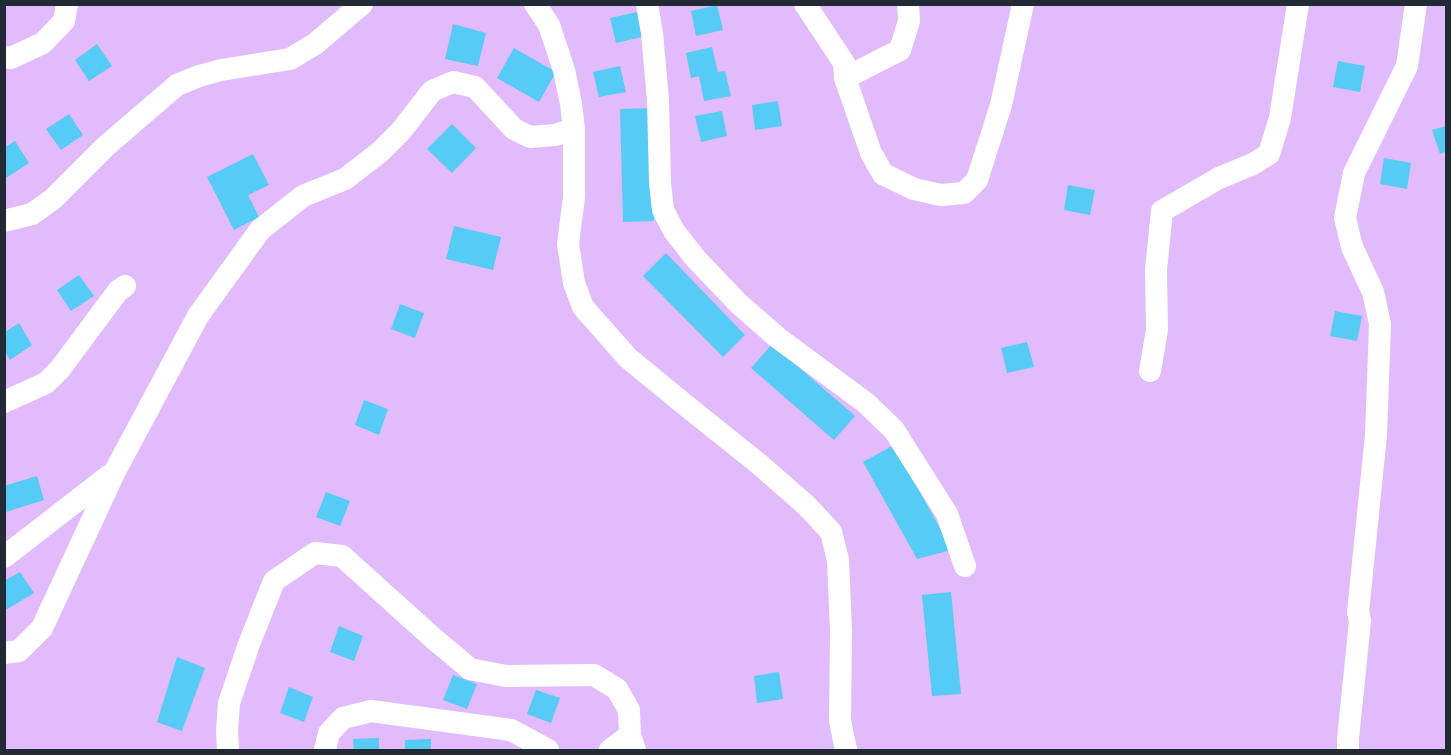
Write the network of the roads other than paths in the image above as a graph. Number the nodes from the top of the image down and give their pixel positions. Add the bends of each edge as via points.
1 (67, 4) edge
2 (362, 4) edge
3 (535, 4) edge
4 (647, 4) edge
5 (806, 4) edge
6 (908, 4) edge
7 (1023, 4) edge
8 (1298, 4) edge
9 (1416, 4) edge
10 (4, 57) edge
11 (845, 78) junction
12 (574, 129) junction
13 (4, 221) edge
14 (125, 286) dead end
15 (1150, 371) dead end
16 (4, 402) edge
17 (114, 473) junction
18 (4, 557) edge
19 (965, 566) dead end
20 (4, 653) edge
21 (633, 743) edge
22 (228, 750) edge
23 (325, 750) edge
24 (548, 750) edge
25 (610, 750) edge
26 (846, 750) edge
27 (1348, 750) edge

1 - 10 street via 64,21 43,43 11,58
2 - 13 street via 315,44 290,59 199,75 177,85 106,146 53,199 32,214
3 - 12 street via 549,25 564,69
4 - 19 street via 658,100 663,210 674,231 739,304 866,403 894,430 947,514
5 - 11 street via 844,63
6 - 11 street via 909,21 900,50
7 - 11 street via 988,148 977,180 964,193 941,195 914,189 883,174 871,153
8 - 15 street via 1280,118 1269,154 1162,211 1156,270 1157,330
9 - 27 street via 1407,66 1354,173 1345,218 1352,247 1373,292 1380,324 1376,435
12 - 17 street via 531,137 514,129 475,87 453,82 432,91 380,152 345,179 303,196 260,230 198,316
12 - 26 street via 568,244 574,283 583,307 628,358 759,464 831,532 838,560 840,721
14 - 16 street via 46,383
17 - 18 street
17 - 20 street via 42,627 19,651
21 - 22 street via 629,710 617,689 594,675 506,676 470,669 342,556 315,553 274,581 229,703
21 - 25 street
23 - 24 street via 330,733 343,718 371,711 511,730

